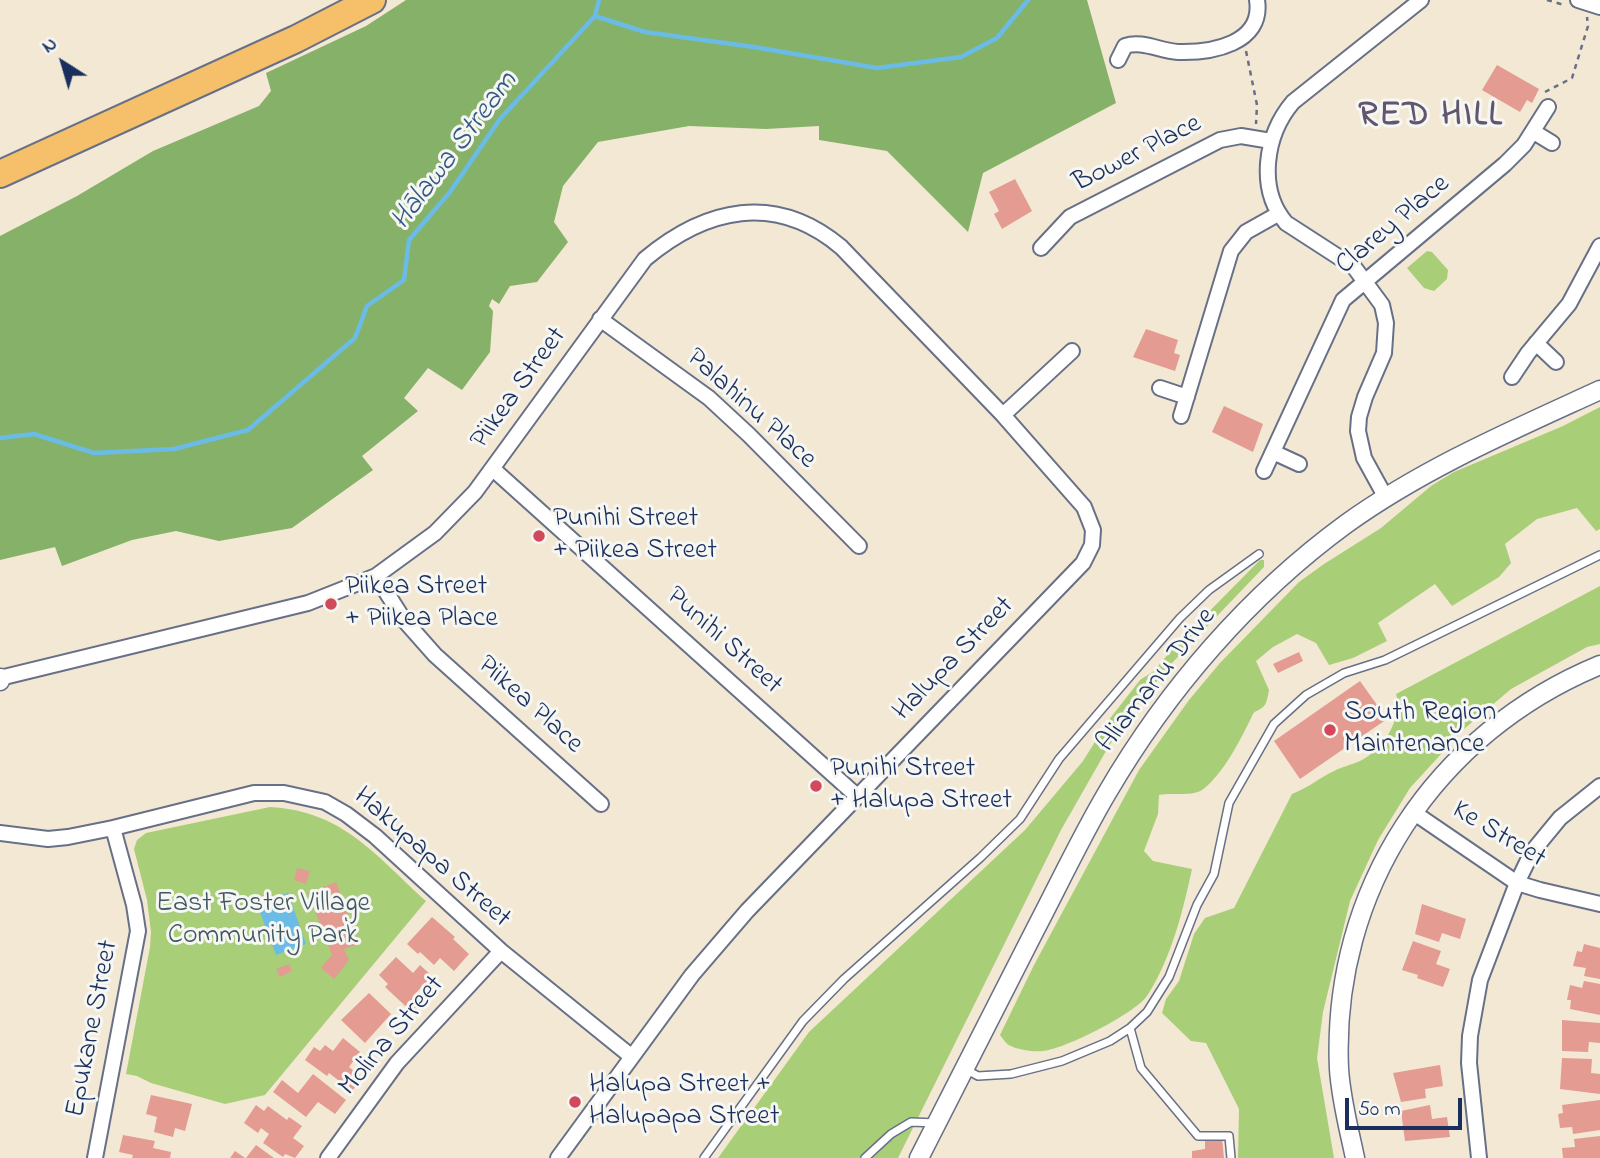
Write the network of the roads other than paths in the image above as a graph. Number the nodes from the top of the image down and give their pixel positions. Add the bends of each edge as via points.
1 (372, 0) edge
2 (1256, 0) edge
3 (1421, 0) edge
4 (1118, 60) dead end
5 (1544, 104) road end
6 (1534, 132) junction
7 (1271, 141) junction
8 (1552, 143) dead end
9 (0, 174) edge
10 (1278, 214) junction
11 (1600, 246) edge
12 (1041, 248) dead end
13 (1365, 282) junction
14 (600, 319) junction
15 (1536, 344) junction
16 (1072, 351) dead end
17 (1556, 362) dead end
18 (1513, 377) dead end
19 (1160, 388) dead end
20 (1600, 390) edge
21 (1187, 397) junction
22 (1003, 415) junction
23 (1181, 416) dead end
24 (1273, 452) junction
25 (1299, 464) dead end
26 (493, 469) junction
27 (1264, 471) dead end
28 (1386, 498) junction
29 (859, 546) dead end
30 (1259, 554) dead end
31 (1600, 555) edge
32 (376, 576) junction
33 (1600, 665) edge
34 (0, 679) edge
35 (1600, 786) edge
36 (858, 797) junction
37 (601, 804) dead end
38 (1413, 812) junction
39 (113, 828) junction
40 (0, 833) edge
41 (1517, 883) junction
42 (1600, 904) edge
43 (501, 951) junction
44 (1130, 1028) junction
45 (632, 1057) junction
46 (964, 1069) junction
47 (937, 1124) junction
48 (95, 1158) edge
49 (328, 1158) edge
50 (558, 1158) edge
51 (704, 1158) edge
52 (864, 1158) edge
53 (919, 1158) edge
54 (1231, 1158) edge
55 (1355, 1158) edge
56 (1479, 1158) edge

1 - 9 highway
2 - 4 street via 1256,21 1243,37 1227,46 1175,52 1134,43 1125,46
3 - 7 street via 1298,97 1280,117
5 - 6 street, Clarey Place
6 - 8 street
6 - 13 street, Clarey Place via 1505,164
7 - 10 street via 1268,175
7 - 12 street, Bower Place via 1241,136 1220,140 1070,217
10 - 13 street via 1354,267
10 - 21 street via 1246,232 1231,251
11 - 15 street via 1569,304
13 - 24 street, Clarey Place via 1343,300
13 - 28 street via 1382,305 1387,338 1359,417 1359,444
14 - 22 street, Piikea Street via 645,259 684,230 724,215 759,212 780,216 813,227 841,247
14 - 26 street, Piikea Street
14 - 29 street, Palahinu Place via 709,398
15 - 17 street
15 - 18 street
16 - 22 street
19 - 21 street
20 - 28 street, Aliamanu Drive via 1460,456
21 - 23 street
22 - 36 street, Halupa Street via 1084,507 1093,530 1089,554
24 - 25 street
24 - 27 street, Clarey Place
26 - 32 street, Piikea Street via 435,533
26 - 36 street, Punihi Street
28 - 46 street, Aliamanu Drive via 1346,524 1271,587 1202,659 1156,718 1106,795
30 - 51 lane via 1209,590 1180,618 1059,759 1020,819 803,1021
31 - 44 lane via 1385,660 1344,673 1315,689 1274,724 1229,803 1214,874 1173,967 1157,999
32 - 34 street, Piikea Street via 308,603
32 - 37 street, Piikea Place via 404,620 435,655
33 - 38 street via 1546,690 1484,733
35 - 41 street via 1546,833
36 - 45 street, Halupa Street via 747,911 692,975
38 - 41 street, Ke Street
38 - 55 street via 1374,882 1357,924 1347,970 1339,1069
39 - 40 street, Hakupapa Street via 48,839
39 - 43 street, Hakupapa Street via 254,793 284,793 325,802 375,836
39 - 48 street, Epukane Street via 138,931
41 - 42 street, Ke Street
41 - 56 street via 1480,980 1471,1035 1469,1063
43 - 45 street, Hakupapa Street
43 - 49 street, Molina Street via 397,1063
44 - 46 lane via 1091,1050 1032,1070 978,1076
44 - 54 lane via 1141,1068 1198,1136 1229,1136
45 - 50 street, Halupa Street
46 - 47 street, Aliamanu Drive
47 - 52 lane via 911,1122
47 - 53 street, Aliamanu Drive

